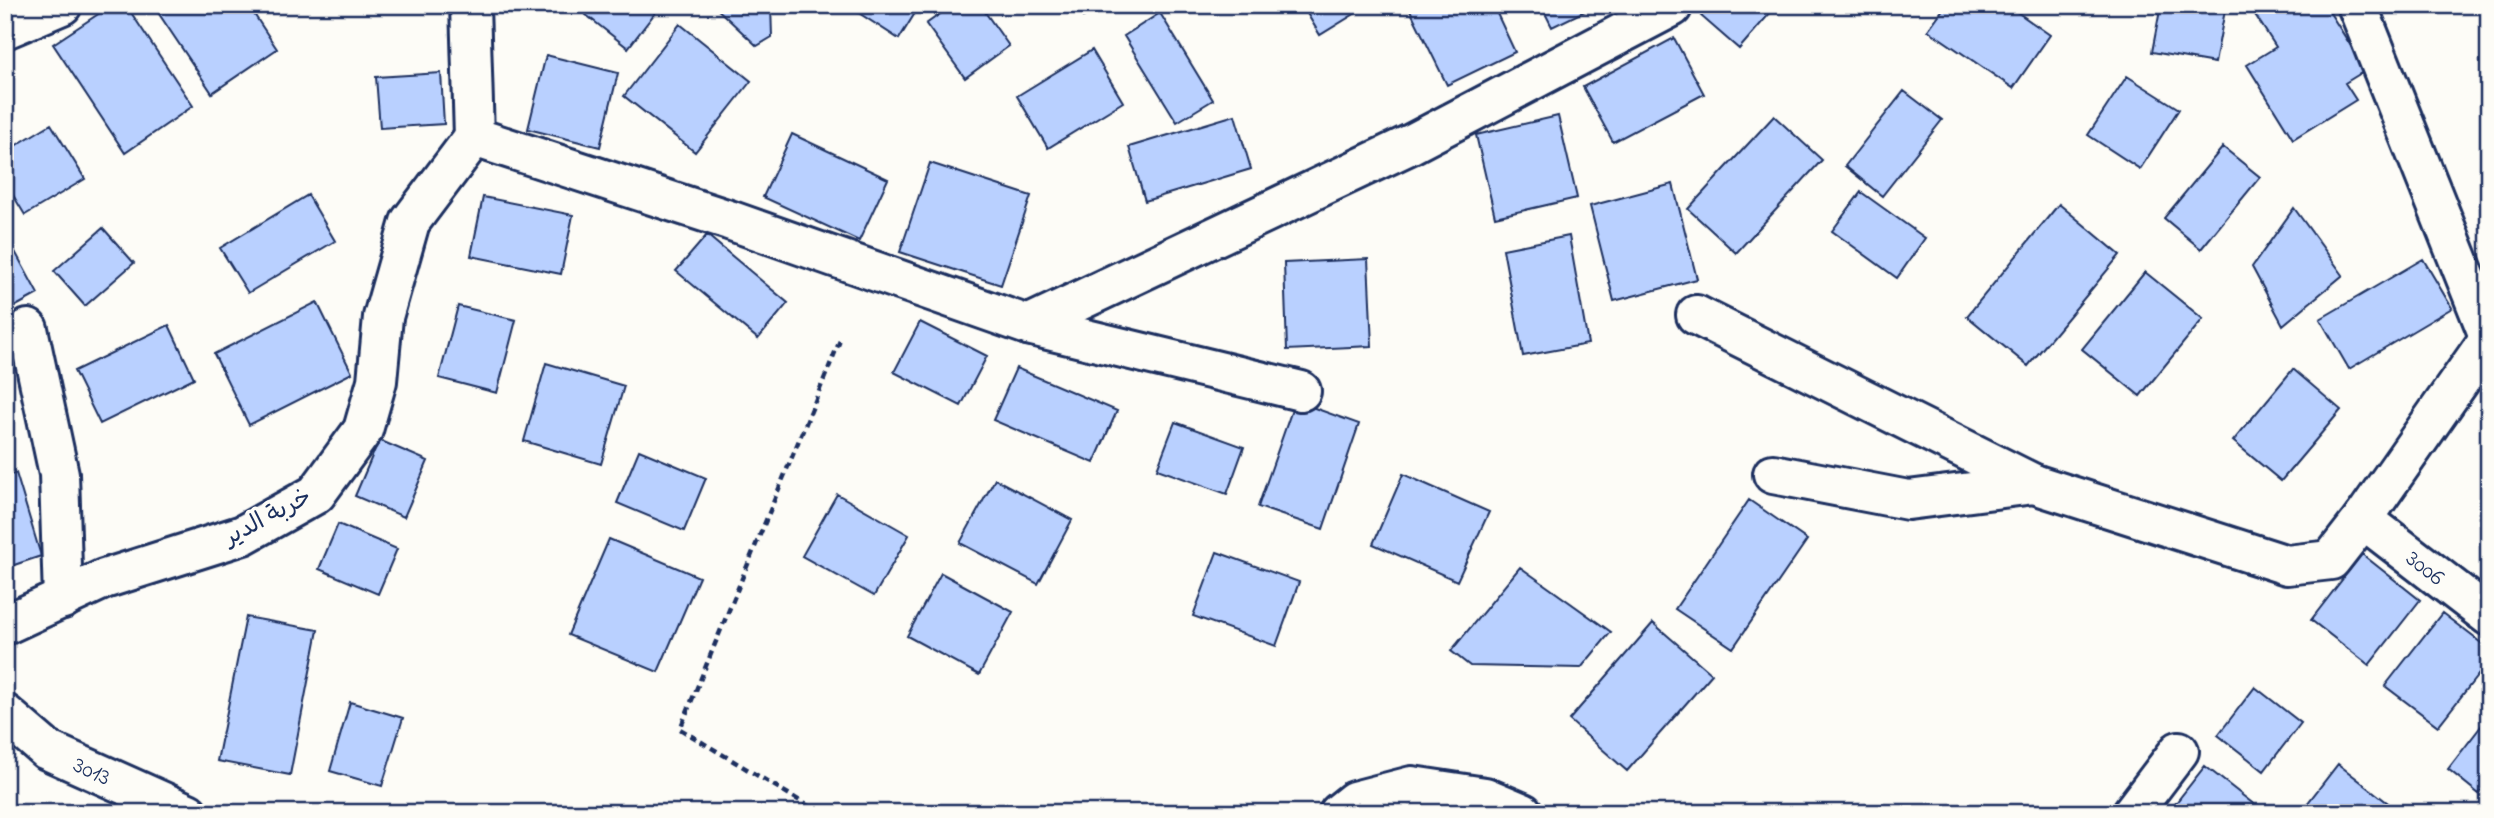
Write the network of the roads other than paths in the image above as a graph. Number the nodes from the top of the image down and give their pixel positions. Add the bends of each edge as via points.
1 (62, 5) edge
2 (470, 5) edge
3 (1671, 5) edge
4 (2357, 5) edge
5 (5, 29) edge
6 (474, 137) junction
7 (1696, 315) dead end
8 (1028, 325) junction
9 (28, 328) dead end
10 (2489, 338) edge
11 (1301, 391) dead end
12 (1773, 474) dead end
13 (2034, 484) junction
14 (2363, 519) junction
15 (63, 599) junction
16 (2489, 616) edge
17 (5, 625) edge
18 (5, 714) edge
19 (2179, 751) dead end
20 (188, 813) edge
21 (1339, 813) edge
22 (1523, 813) edge
23 (2132, 813) edge

1 - 5 street
2 - 6 street
3 - 8 street via 1411,144
4 - 10 street
6 - 8 street
6 - 15 street, خربة الدير via 410,222 383,317 377,380 363,430 316,494 243,534 104,579
7 - 13 street
8 - 11 street
9 - 15 street via 59,474
10 - 14 street
12 - 13 street via 1908,500
13 - 14 street via 2287,565 2331,560
14 - 16 street, 3006
15 - 17 street, خربة الدير
18 - 20 street, 3013 via 47,750
19 - 23 street
21 - 22 street via 1354,801 1412,786 1485,797

